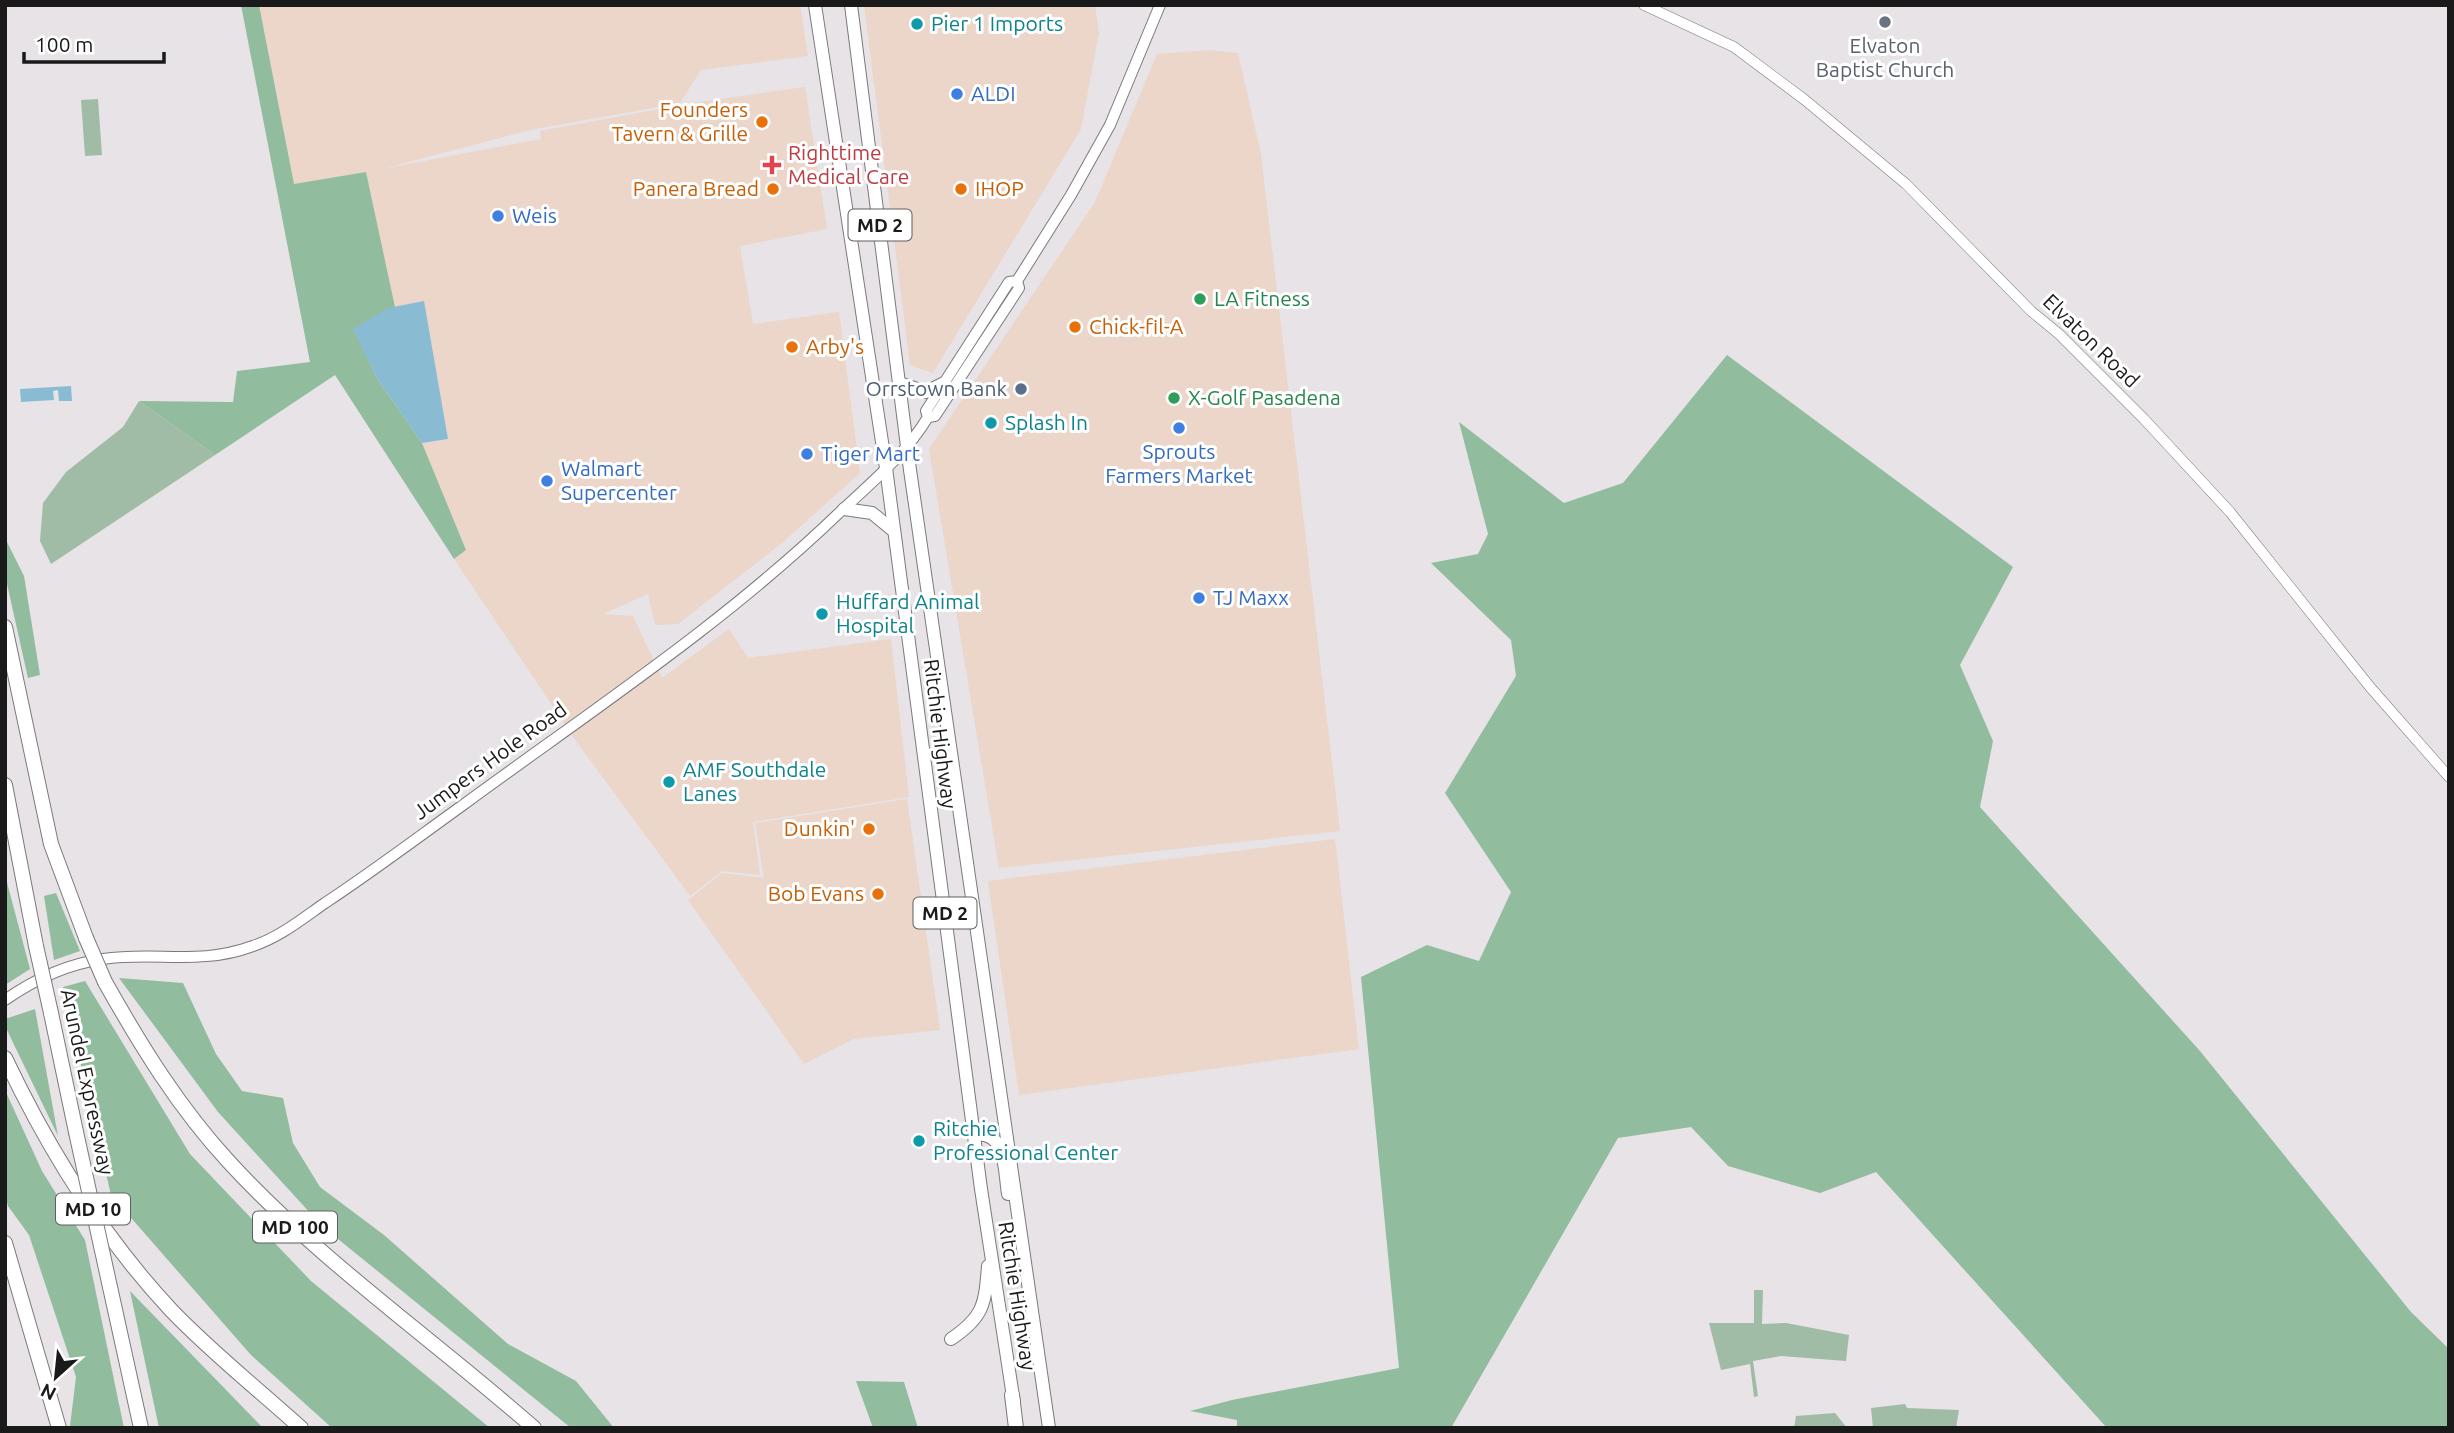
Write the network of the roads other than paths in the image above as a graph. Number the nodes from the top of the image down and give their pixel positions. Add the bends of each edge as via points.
1 (815, 5) edge
2 (851, 5) edge
3 (1160, 5) edge
4 (1644, 5) edge
5 (1017, 281) junction
6 (944, 383) junction
7 (902, 384) junction
8 (928, 417) junction
9 (907, 444) junction
10 (886, 468) junction
11 (844, 509) junction
12 (894, 531) junction
13 (5, 628) edge
14 (2449, 777) edge
15 (5, 785) edge
16 (5, 1000) edge
17 (5, 1058) edge
18 (974, 1135) junction
19 (5, 1243) edge
20 (989, 1245) junction
21 (1028, 1279) junction
22 (951, 1339) dead end
23 (242, 1376) junction
24 (1012, 1395) joint
25 (59, 1428) edge
26 (141, 1428) edge
27 (291, 1428) edge
28 (301, 1428) edge
29 (535, 1428) edge
30 (1016, 1428) edge
31 (1049, 1428) edge

1 - 10 main road, Ritchie Highway / MD 2
2 - 7 main road, Ritchie Highway / MD 2
3 - 5 main road, Jumpers Hole Road via 1110,125
4 - 14 street, Elvaton Road via 1734,47 1906,184 2144,419 2221,502
5 - 6 main road, Jumpers Hole Road via 1009,282
5 - 8 main road, Jumpers Hole Road via 1019,288 934,416
6 - 7 main road via 926,391
6 - 8 main road, Jumpers Hole Road via 926,411
7 - 9 main road, Ritchie Highway / MD 2
8 - 9 main road, Jumpers Hole Road
9 - 10 main road, Jumpers Hole Road
9 - 21 main road, Ritchie Highway / MD 2
10 - 11 main road, Jumpers Hole Road
10 - 12 main road, Ritchie Highway / MD 2
11 - 12 main road via 872,513
11 - 16 main road, Jumpers Hole Road via 727,613 278,935 206,958 82,963 39,979
12 - 18 main road, Ritchie Highway / MD 2
13 - 29 highway, MD 100, bridge via 51,844 105,982 164,1080 228,1161 318,1247
15 - 26 highway, Arundel Expressway / MD 10, bridge
17 - 23 highway via 58,1161 110,1237 172,1310
18 - 20 main road, Ritchie Highway / MD 2
18 - 21 main road via 985,1133 1000,1144
19 - 25 highway
20 - 22 main road via 985,1301 969,1327
20 - 24 main road, Ritchie Highway / MD 2
21 - 31 main road, Ritchie Highway / MD 2
23 - 27 highway
23 - 28 highway
24 - 30 highway

